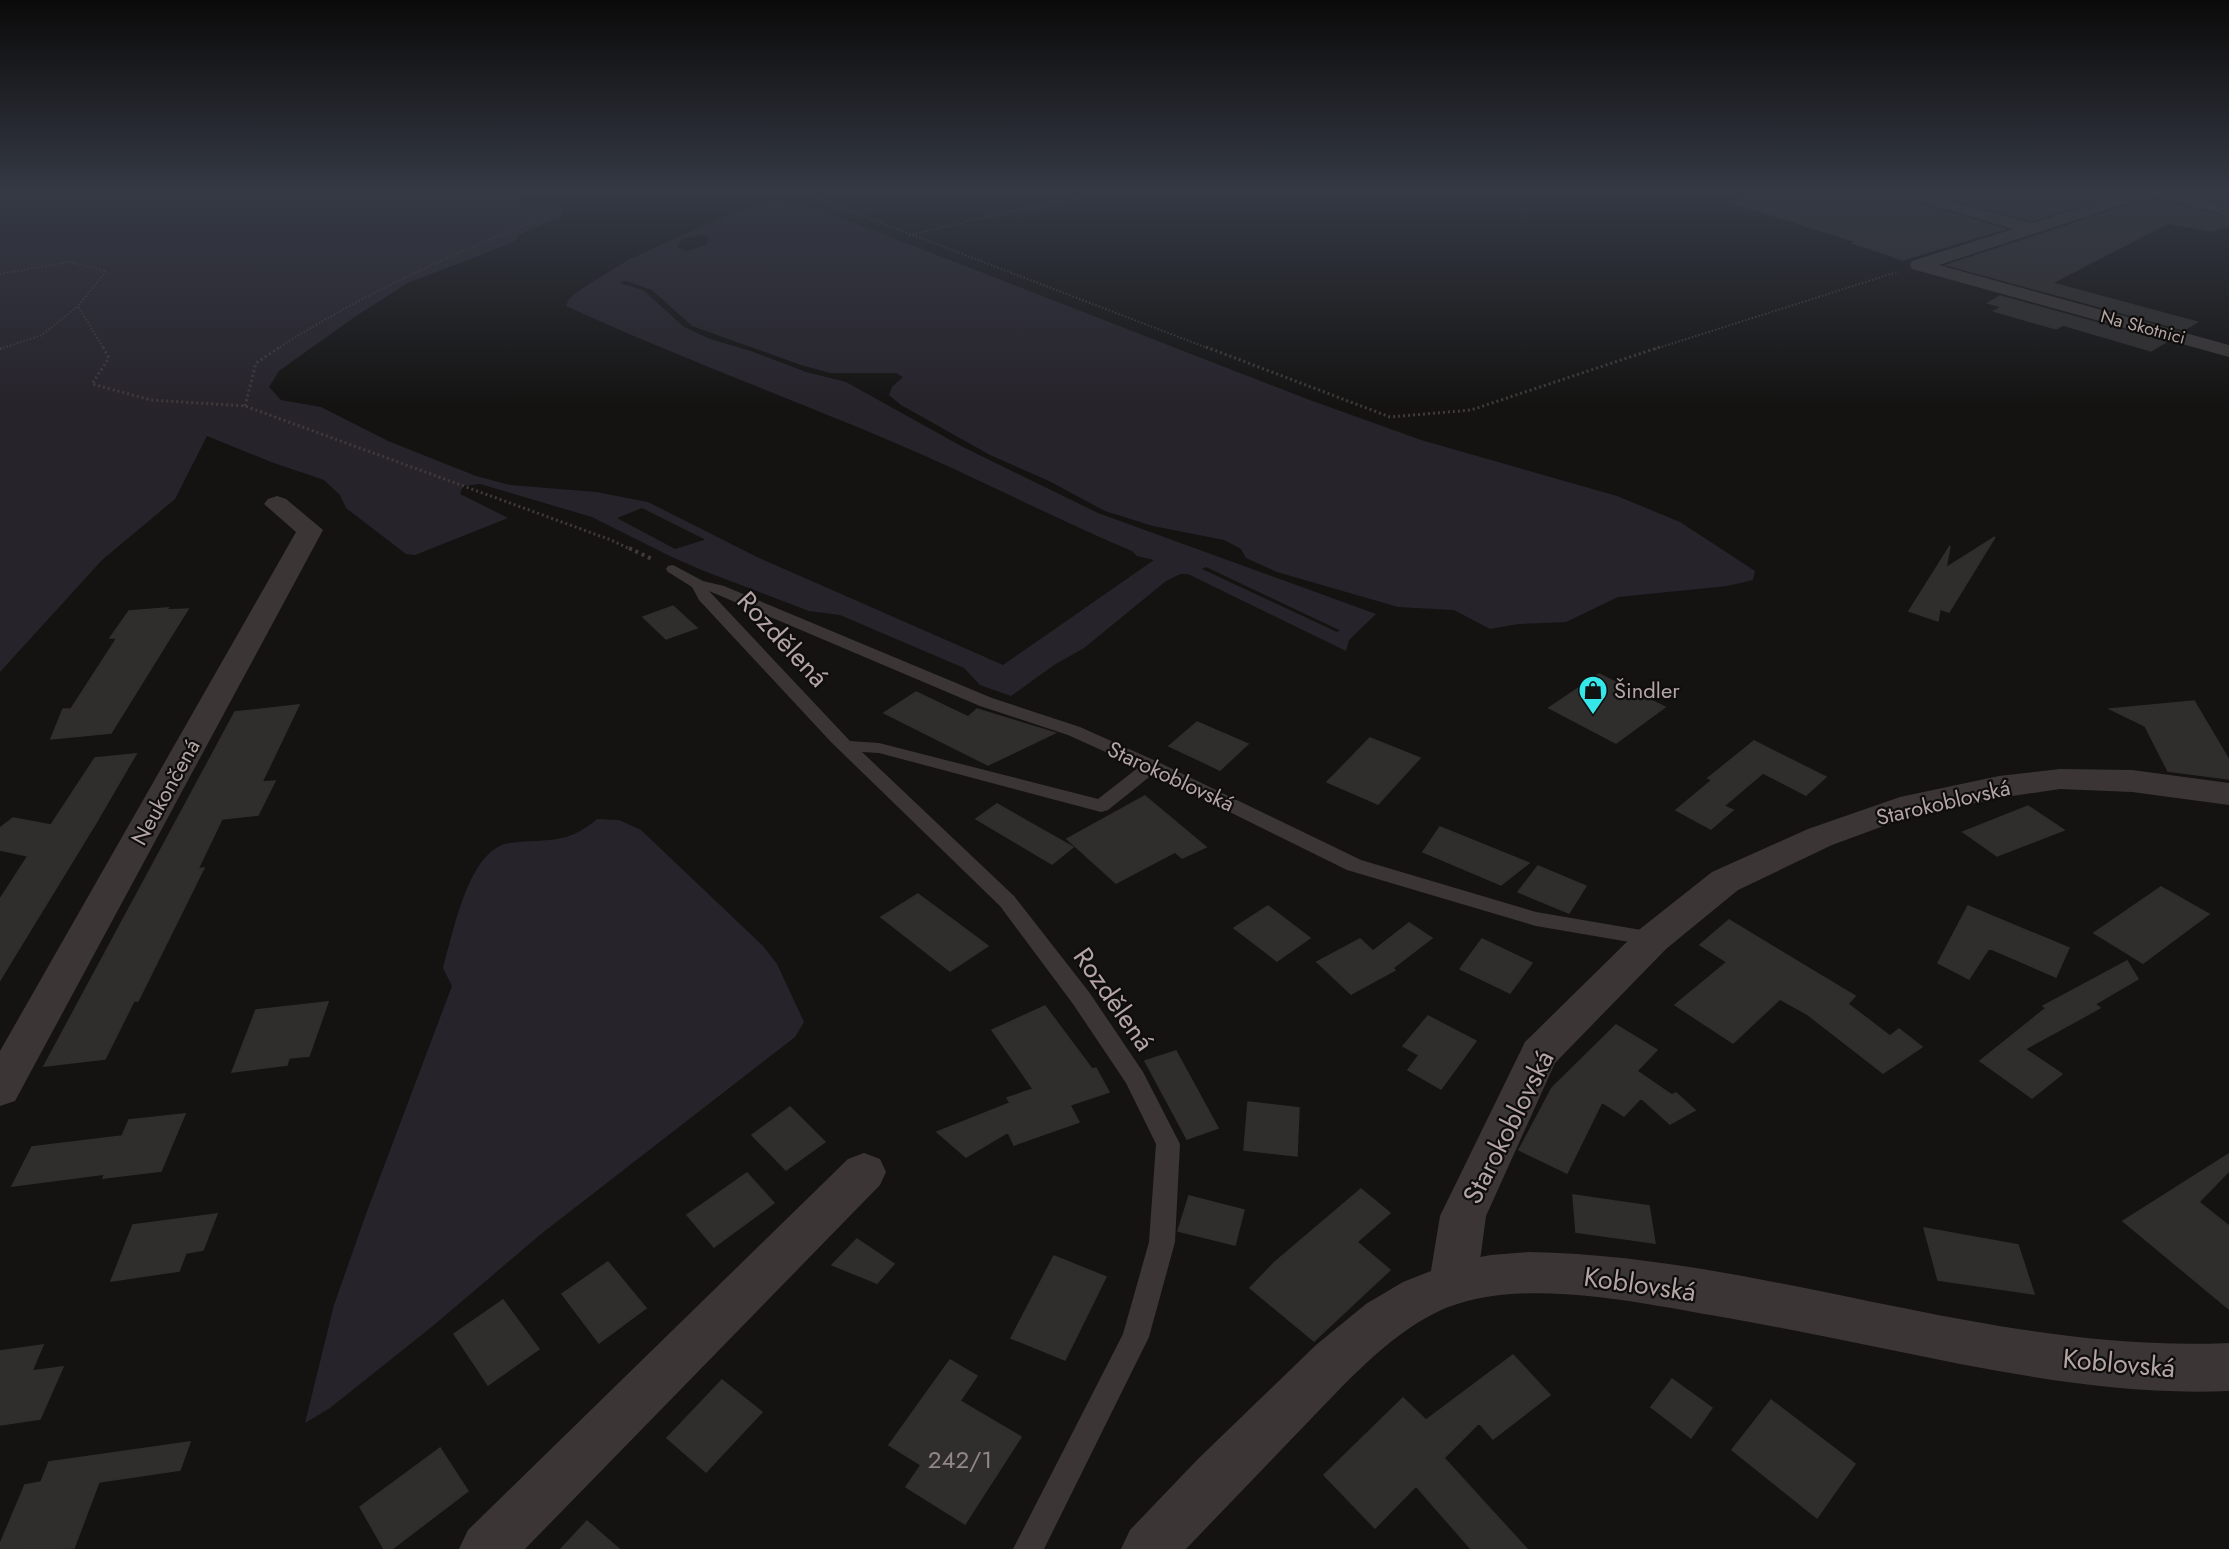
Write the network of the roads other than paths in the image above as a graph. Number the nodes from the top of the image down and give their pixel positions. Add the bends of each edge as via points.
1 (1927, 263) edge
2 (2229, 351) edge
3 (277, 504) dead end
4 (673, 569) road end
5 (698, 584) junction
6 (845, 746) junction
7 (1152, 766) junction
8 (2229, 794) edge
9 (1653, 939) junction
10 (0, 1089) edge
11 (864, 1172) dead end
12 (1453, 1283) junction
13 (2229, 1367) edge
14 (487, 1549) edge
15 (1028, 1549) edge
16 (1149, 1549) edge

1 - 2 street, Na Skotnici via 1919,266
3 - 10 street, Neukončená via 310,530
4 - 5 lane
5 - 6 lane, Rozdělená via 704,597
5 - 7 lane, Starokoblovská via 719,589 986,702 1074,730
6 - 7 lane via 879,748 1101,806
6 - 15 lane, Rozdělená via 1007,902 1081,998 1135,1078 1167,1144 1162,1242 1136,1337
7 - 9 lane, Starokoblovská via 1354,865 1536,919
8 - 9 street, Starokoblovská via 2132,781 2060,779 1900,808 1820,837 1725,881
9 - 12 street, Starokoblovská via 1539,1053 1463,1216
11 - 14 street
12 - 13 street, Koblovská via 1508,1275 1612,1278 2092,1363 2131,1368
12 - 16 street, Koblovská via 1399,1309 1361,1337

